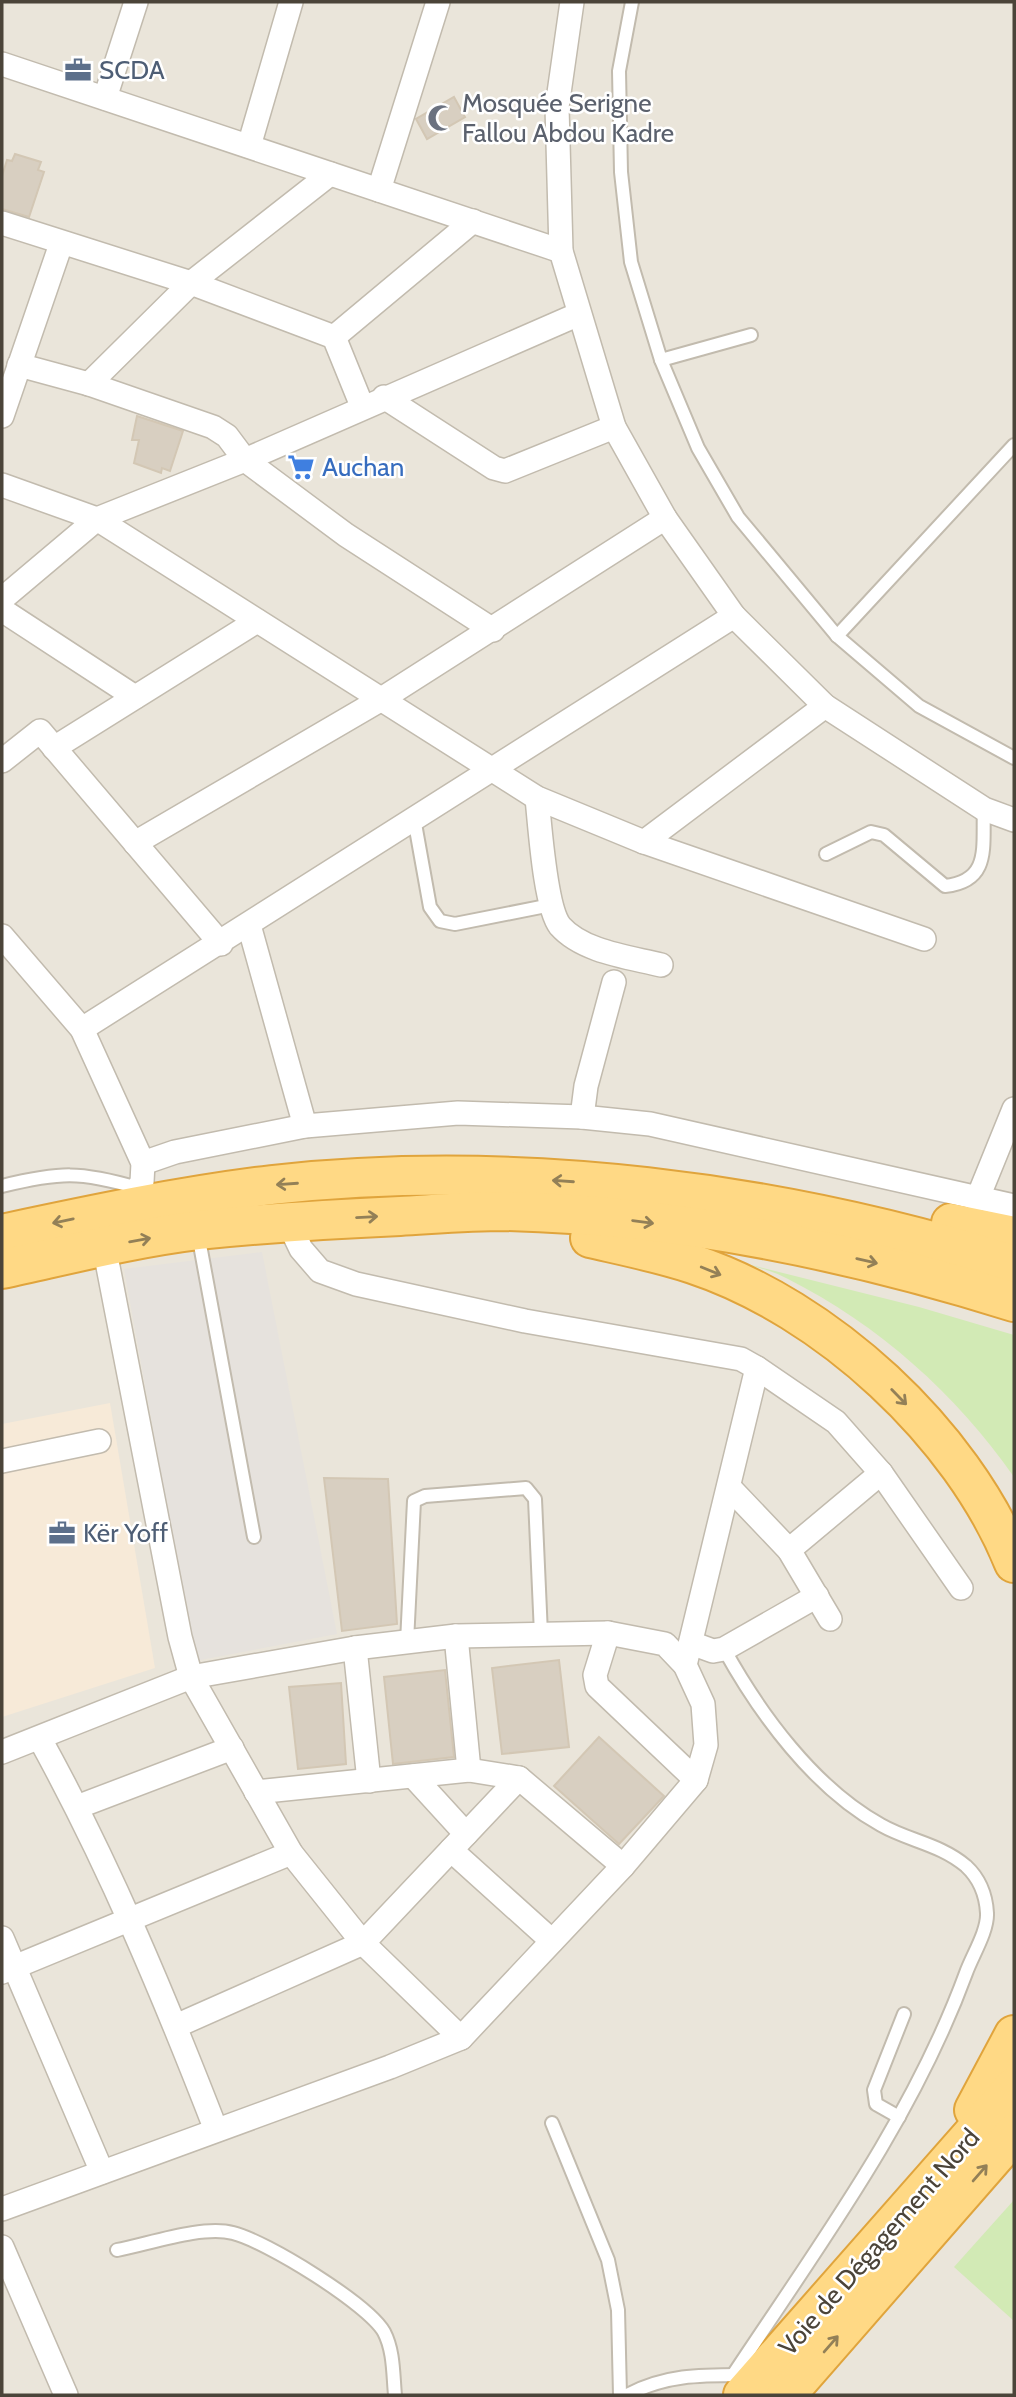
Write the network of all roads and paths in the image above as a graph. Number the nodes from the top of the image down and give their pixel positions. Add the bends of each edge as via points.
1 (136, 2) edge
2 (290, 2) edge
3 (438, 2) edge
4 (572, 2) edge
5 (632, 2) edge
6 (2, 64) edge
7 (105, 98) junction
8 (248, 146) junction
9 (330, 174) junction
10 (379, 190) junction
11 (473, 221) junction
12 (2, 223) edge
13 (61, 244) junction
14 (561, 251) junction
15 (191, 284) junction
16 (579, 314) junction
17 (751, 335) dead end
18 (334, 337) junction
19 (661, 360) junction
20 (19, 365) junction
21 (89, 384) junction
22 (384, 397) junction
23 (362, 407) junction
24 (2, 416) edge
25 (614, 427) junction
26 (1014, 445) edge
27 (244, 460) junction
28 (2, 485) edge
29 (665, 518) junction
30 (97, 519) junction
31 (2, 600) edge
32 (2, 610) edge
33 (734, 616) junction
34 (257, 621) junction
35 (493, 630) junction
36 (837, 636) junction
37 (135, 697) junction
38 (380, 700) junction
39 (825, 706) junction
40 (54, 748) junction
41 (1014, 758) edge
42 (2, 761) edge
43 (488, 769) junction
44 (537, 798) junction
45 (984, 809) junction
46 (414, 818) junction
47 (1014, 820) edge
48 (644, 842) junction
49 (135, 843) junction
50 (826, 854) dead end
51 (551, 905) junction
52 (250, 925) junction
53 (2, 936) edge
54 (923, 939) dead end
55 (221, 944) junction
56 (661, 965) dead end
57 (614, 982) dead end
58 (82, 1029) junction
59 (582, 1117) junction
60 (1013, 1118) edge
61 (305, 1126) junction
62 (143, 1163) junction
63 (2, 1186) edge
64 (684, 1190) junction
65 (132, 1198) junction
66 (977, 1200) junction
67 (1014, 1206) edge
68 (404, 1216) junction
69 (288, 1222) junction
70 (197, 1231) junction
71 (2, 1234) edge
72 (1014, 1236) edge
73 (104, 1247) junction
74 (1014, 1265) edge
75 (2, 1269) edge
76 (1014, 1302) edge
77 (757, 1368) junction
78 (99, 1441) dead end
79 (2, 1461) edge
80 (881, 1473) junction
81 (729, 1487) junction
82 (254, 1537) dead end
83 (789, 1550) junction
84 (1014, 1563) edge
85 (961, 1588) dead end
86 (817, 1595) junction
87 (830, 1619) dead end
88 (608, 1633) junction
89 (541, 1634) junction
90 (457, 1636) junction
91 (407, 1642) junction
92 (355, 1648) junction
93 (724, 1649) junction
94 (688, 1654) junction
95 (191, 1677) junction
96 (40, 1738) junction
97 (232, 1748) junction
98 (2, 1752) edge
99 (469, 1770) junction
100 (413, 1776) junction
101 (519, 1778) junction
102 (696, 1780) junction
103 (369, 1781) junction
104 (256, 1792) junction
105 (77, 1807) junction
106 (458, 1842) junction
107 (291, 1853) junction
108 (623, 1866) junction
109 (129, 1918) junction
110 (2, 1938) edge
111 (552, 1941) junction
112 (363, 1943) junction
113 (8, 1969) edge
114 (904, 2014) dead end
115 (176, 2026) junction
116 (1014, 2035) edge
117 (461, 2038) junction
118 (1014, 2088) edge
119 (899, 2117) junction
120 (552, 2123) dead end
121 (216, 2130) junction
122 (1014, 2134) edge
123 (102, 2172) junction
124 (933, 2180) junction
125 (2, 2209) edge
126 (2, 2247) edge
127 (117, 2250) dead end
128 (11, 2296) edge
129 (756, 2385) edge
130 (66, 2395) edge
131 (395, 2395) edge
132 (620, 2395) edge
133 (627, 2395) edge

1 - 7 street
2 - 8 street
3 - 10 street
4 - 14 street via 557,107
5 - 19 lane via 619,71 621,172 631,262
6 - 7 street
7 - 8 street
8 - 9 street
9 - 10 street
9 - 15 street
10 - 11 street
11 - 14 street
11 - 18 street
12 - 13 street
13 - 15 street
13 - 20 street
14 - 16 street
15 - 18 street
15 - 21 street
16 - 22 street
16 - 25 street
17 - 19 lane
18 - 23 street
19 - 36 lane via 698,448 738,517
20 - 21 street
20 - 24 street
21 - 27 street via 201,421 227,436
22 - 23 street
22 - 25 street via 505,471
23 - 27 street
25 - 29 street
26 - 36 lane
27 - 30 street
27 - 35 street via 346,535
28 - 30 street
29 - 33 street
29 - 35 street
30 - 31 street
30 - 34 street
32 - 37 street
33 - 39 street
33 - 43 street
34 - 37 street
34 - 38 street
35 - 38 street
36 - 41 lane via 919,706
37 - 40 street
38 - 43 street
38 - 49 street
39 - 45 street
39 - 48 street
40 - 42 street via 40,731
40 - 49 street
43 - 44 street
43 - 46 street
44 - 48 street
44 - 51 street
45 - 47 street
45 - 50 lane via 982,862 977,873 962,884 945,886 884,835 871,832
46 - 51 lane via 430,908 440,922 455,924
46 - 52 street
48 - 54 street
49 - 55 street
51 - 56 street via 560,925 573,936 600,950
52 - 55 street
52 - 61 street
53 - 58 street
55 - 58 street
57 - 59 street
58 - 62 street
59 - 61 street via 458,1113
59 - 66 street via 650,1124
60 - 66 street
61 - 62 street via 175,1152
62 - 65 street via 144,1177
63 - 65 lane via 63,1173 103,1178
64 -> 65 highway via 543,1179 385,1178
64 - 72 highway via 832,1204
64 - 74 highway via 939,1242
65 -> 71 highway
66 - 67 street
69 -> 68 highway
68 -> 76 highway via 505,1211 627,1220 743,1236 927,1275
68 -> 84 highway via 552,1230 656,1253 721,1275 803,1318 851,1353 929,1428 973,1486
69 - 70 highway
69 - 77 street via 301,1249 320,1271 356,1284 538,1324 741,1359
73 -> 70 highway
70 - 82 lane
73 - 75 highway
73 - 95 street
77 - 80 street via 836,1422
77 - 81 street
78 - 79 street
80 - 83 street
80 - 85 street
81 - 83 street
81 - 94 street
83 - 86 street
86 - 87 street
86 - 93 street
88 - 89 street
88 - 94 street via 666,1644
88 - 102 street via 595,1675 597,1686
89 - 90 street
89 - 91 lane via 535,1499 526,1488 425,1496 414,1501
90 - 91 street
90 - 99 street
91 - 92 street
92 - 95 street
92 - 103 street
93 - 94 street
93 - 119 lane via 754,1702 841,1796 881,1826 931,1843 967,1867 983,1888 987,1916 946,2022
94 - 102 street via 703,1704 706,1745
95 - 96 street
95 - 97 street
96 - 98 street
96 - 105 street
97 - 104 street
97 - 105 street
99 - 100 street
99 - 101 street
100 - 103 street
100 - 106 street
101 - 106 street
101 - 108 street
102 - 108 street
103 - 104 street
104 - 107 street
105 - 109 street
106 - 111 street
106 - 112 street
107 - 109 street
107 - 112 street
108 - 111 street
109 - 113 street
109 - 115 street
110 - 113 street
111 - 117 street
112 - 115 street
112 - 117 street
113 - 123 street
114 - 119 lane via 874,2090 876,2104
115 - 121 street
116 - 124 highway
117 - 121 street
118 - 124 highway, Voie de Dégagement Nord
119 - 129 lane
120 - 132 lane via 608,2260 618,2311
121 - 123 street
129 -> 122 highway, Voie de Dégagement Nord
123 - 125 street
124 - 129 highway, Voie de Dégagement Nord
126 - 128 street
127 - 131 lane via 208,2231 234,2233 307,2269 384,2332 391,2351
128 - 130 street
129 - 133 lane via 681,2375

